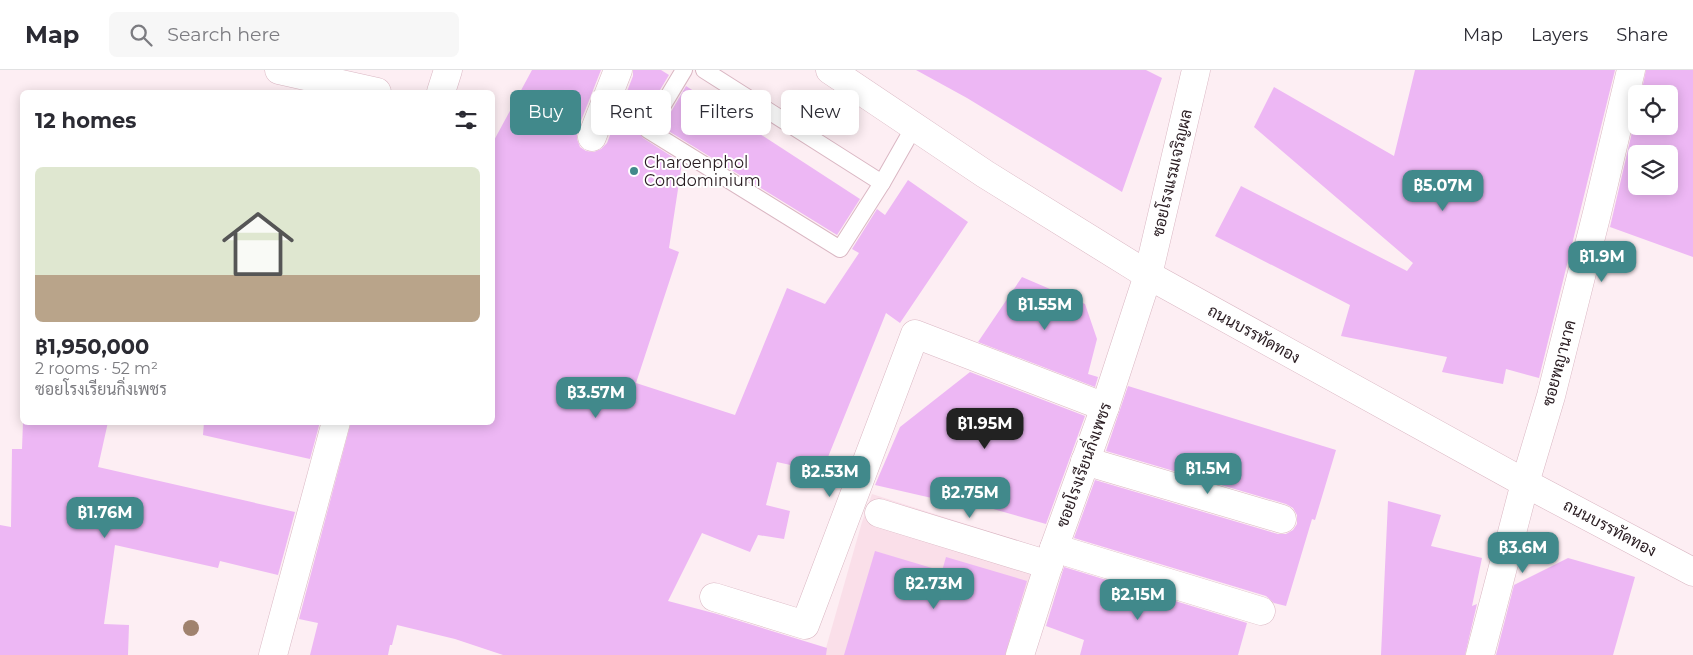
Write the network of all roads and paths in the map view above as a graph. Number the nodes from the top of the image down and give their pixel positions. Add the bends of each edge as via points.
1 (279, 70) edge
2 (448, 70) edge
3 (618, 70) edge
4 (684, 70) edge
5 (704, 70) edge
6 (830, 70) edge
7 (1196, 70) edge
8 (1631, 70) edge
9 (368, 90) edge
10 (441, 90) edge
11 (915, 126) junction
12 (592, 137) dead end
13 (882, 183) junction
14 (1148, 275) junction
15 (1104, 407) junction
16 (335, 425) edge
17 (1085, 461) junction
18 (1525, 483) junction
19 (879, 513) dead end
20 (1282, 519) dead end
21 (1051, 557) junction
22 (1693, 572) edge
23 (714, 597) dead end
24 (1261, 611) dead end
25 (273, 655) edge
26 (1020, 655) edge
27 (1480, 655) edge

1 - 9 street
2 - 10 street
3 - 12 street
4 - 13 lane via 648,130 840,249
5 - 13 lane
6 - 11 street, ถนนบรรทัดทอง
7 - 14 street, ซอยโรงแรมเจริญผล
8 - 18 street, ซอยพญานาค via 1598,213
11 - 13 lane
11 - 14 street, ถนนบรรทัดทอง via 985,174
14 - 15 street, ซอยโรงเรียนกิ่งเพชร
14 - 18 street, ถนนบรรทัดทอง
15 - 17 street, ซอยโรงเรียนกิ่งเพชร
15 - 23 street via 915,334 805,625
16 - 25 street
17 - 20 street
17 - 21 street, ซอยโรงเรียนกิ่งเพชร
18 - 22 street, ถนนบรรทัดทอง
18 - 27 street, ซอยพญานาค
19 - 21 street
21 - 24 street
21 - 26 street, ซอยโรงเรียนกิ่งเพชร

